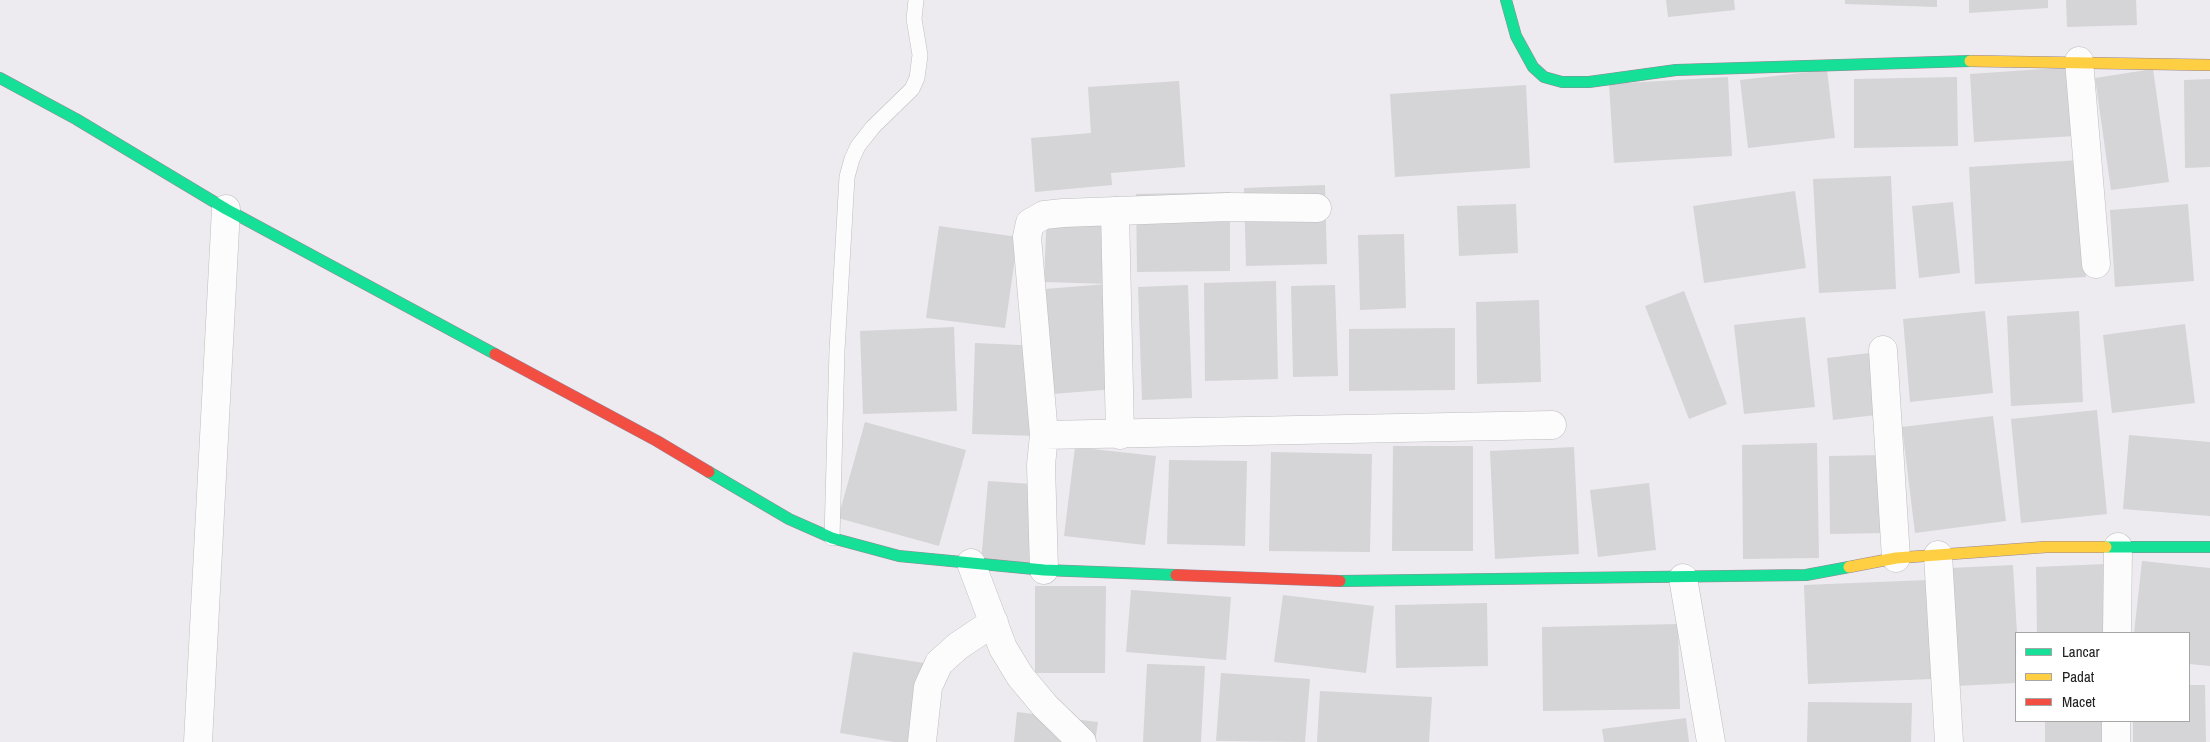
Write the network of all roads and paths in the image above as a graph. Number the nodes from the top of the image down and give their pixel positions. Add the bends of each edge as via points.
1 (916, 0) edge
2 (1506, 0) edge
3 (2079, 61) junction
4 (2210, 64) edge
5 (0, 78) edge
6 (1317, 208) dead end
7 (226, 209) junction
8 (1115, 211) junction
9 (2096, 264) dead end
10 (1883, 350) dead end
11 (1552, 425) dead end
12 (1044, 435) junction
13 (1120, 435) junction
14 (832, 538) junction
15 (2118, 546) junction
16 (2210, 547) edge
17 (1938, 555) junction
18 (1896, 558) junction
19 (971, 562) junction
20 (1044, 570) junction
21 (1683, 578) junction
22 (994, 622) junction
23 (2117, 632) edge
24 (2116, 722) edge
25 (198, 742) edge
26 (922, 742) edge
27 (1082, 742) edge
28 (1710, 742) edge
29 (1950, 742) edge
30 (2116, 742) edge

1 - 14 lane via 914,19 920,55 917,78 912,89 872,127 858,146 847,177 837,350
2 - 3 street via 1516,36 1529,60 1544,76 1562,82 1589,82 1676,70 1957,61
3 - 4 street
3 - 9 street
5 - 7 street via 76,119
6 - 8 street
7 - 14 street via 657,441 789,519
7 - 25 street
8 - 12 street via 1044,216 1030,223 1027,237
8 - 13 street
10 - 18 street
11 - 13 street
12 - 13 street
12 - 20 street via 1041,465
14 - 19 street via 899,556
15 - 16 street
15 - 17 street via 2046,547
15 - 23 street
17 - 18 street
17 - 29 street
18 - 21 street via 1806,574
19 - 20 street
19 - 22 street
20 - 21 street via 1370,582
21 - 28 street
22 - 26 street via 939,663 928,687
22 - 27 street via 1003,648 1020,676
24 - 30 street

